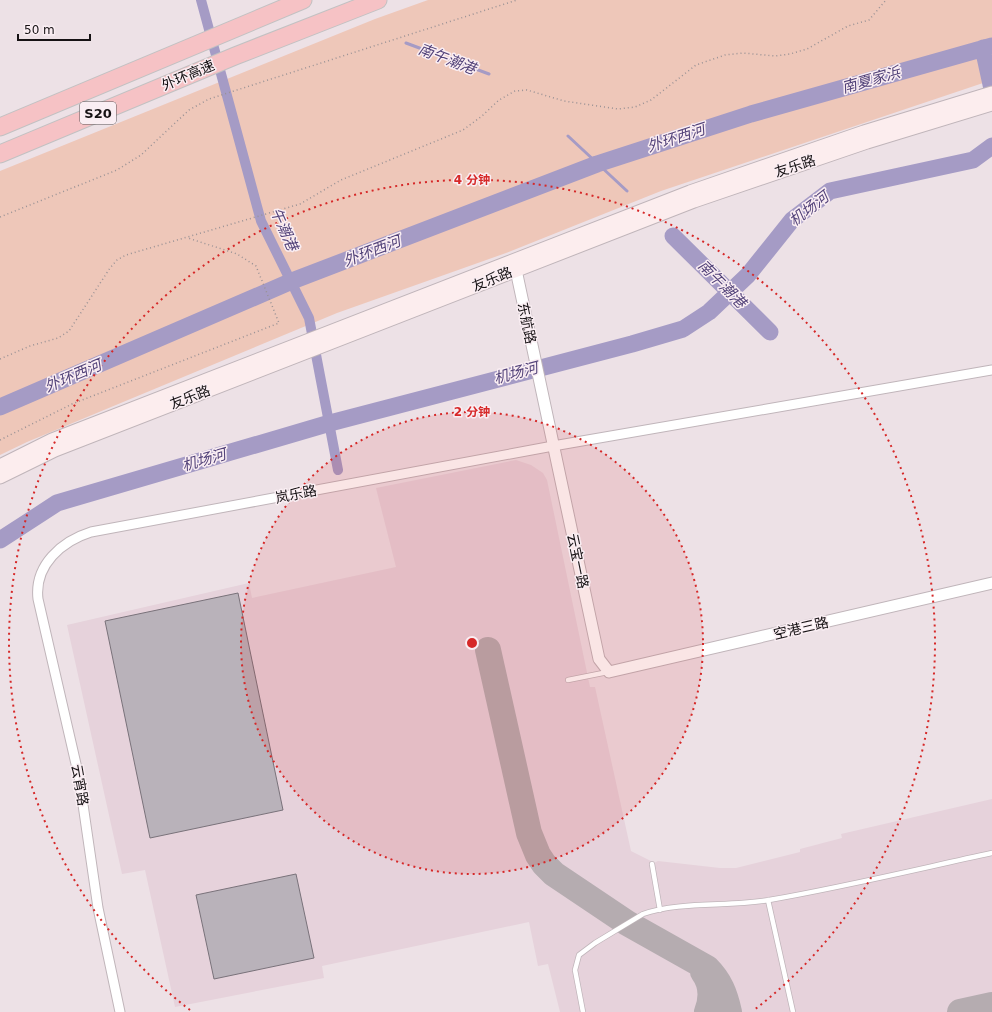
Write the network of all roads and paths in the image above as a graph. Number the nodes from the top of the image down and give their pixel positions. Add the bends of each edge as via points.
1 (304, 0) edge
2 (378, 0) edge
3 (517, 0) edge
4 (886, 0) edge
5 (992, 93) edge
6 (992, 104) edge
7 (0, 127) edge
8 (0, 154) edge
9 (0, 217) edge
10 (188, 238) junction
11 (514, 265) junction
12 (522, 291) dead end
13 (298, 350) junction
14 (0, 359) edge
15 (992, 370) edge
16 (0, 440) edge
17 (553, 446) junction
18 (0, 466) edge
19 (0, 477) edge
20 (48, 561) joint
21 (992, 583) edge
22 (609, 672) junction
23 (568, 680) dead end
24 (992, 853) edge
25 (652, 864) dead end
26 (768, 900) junction
27 (660, 910) junction
28 (120, 1012) edge
29 (583, 1012) edge
30 (793, 1012) edge

1 - 7 highway, 外环高速 / S20
2 - 8 highway, 外环高速 / S20 via 235,56
3 - 9 path via 209,99 189,110 141,155 117,170
4 - 10 path via 869,20 848,26 807,49 775,56 743,53 725,55 696,65 651,100 635,107 618,109 564,101 526,90 515,91 499,100 463,130 341,180 300,204
5 - 11 main road, 友乐路 via 772,162
6 - 11 main road, 友乐路 via 775,172
10 - 14 path via 126,255 117,260 69,331 58,338 30,346
10 - 16 path via 237,254 256,266 279,323 72,404
11 - 12 street, 东航路
11 - 13 main road, 友乐路
11 - 17 street, 东航路
13 - 18 main road, 友乐路 via 52,440
13 - 19 main road, 友乐路 via 55,450
15 - 17 street, 岚乐路
17 - 20 street, 岚乐路 via 91,532 77,536
17 - 22 street, 云宝一路 via 599,659
20 - 28 street, 云宵路 via 38,583 38,599 79,777 98,908
21 - 22 street, 空港三路
22 - 23 lane
24 - 26 lane
25 - 27 lane
26 - 27 lane
26 - 30 lane
27 - 29 lane via 643,914 579,955 575,970

